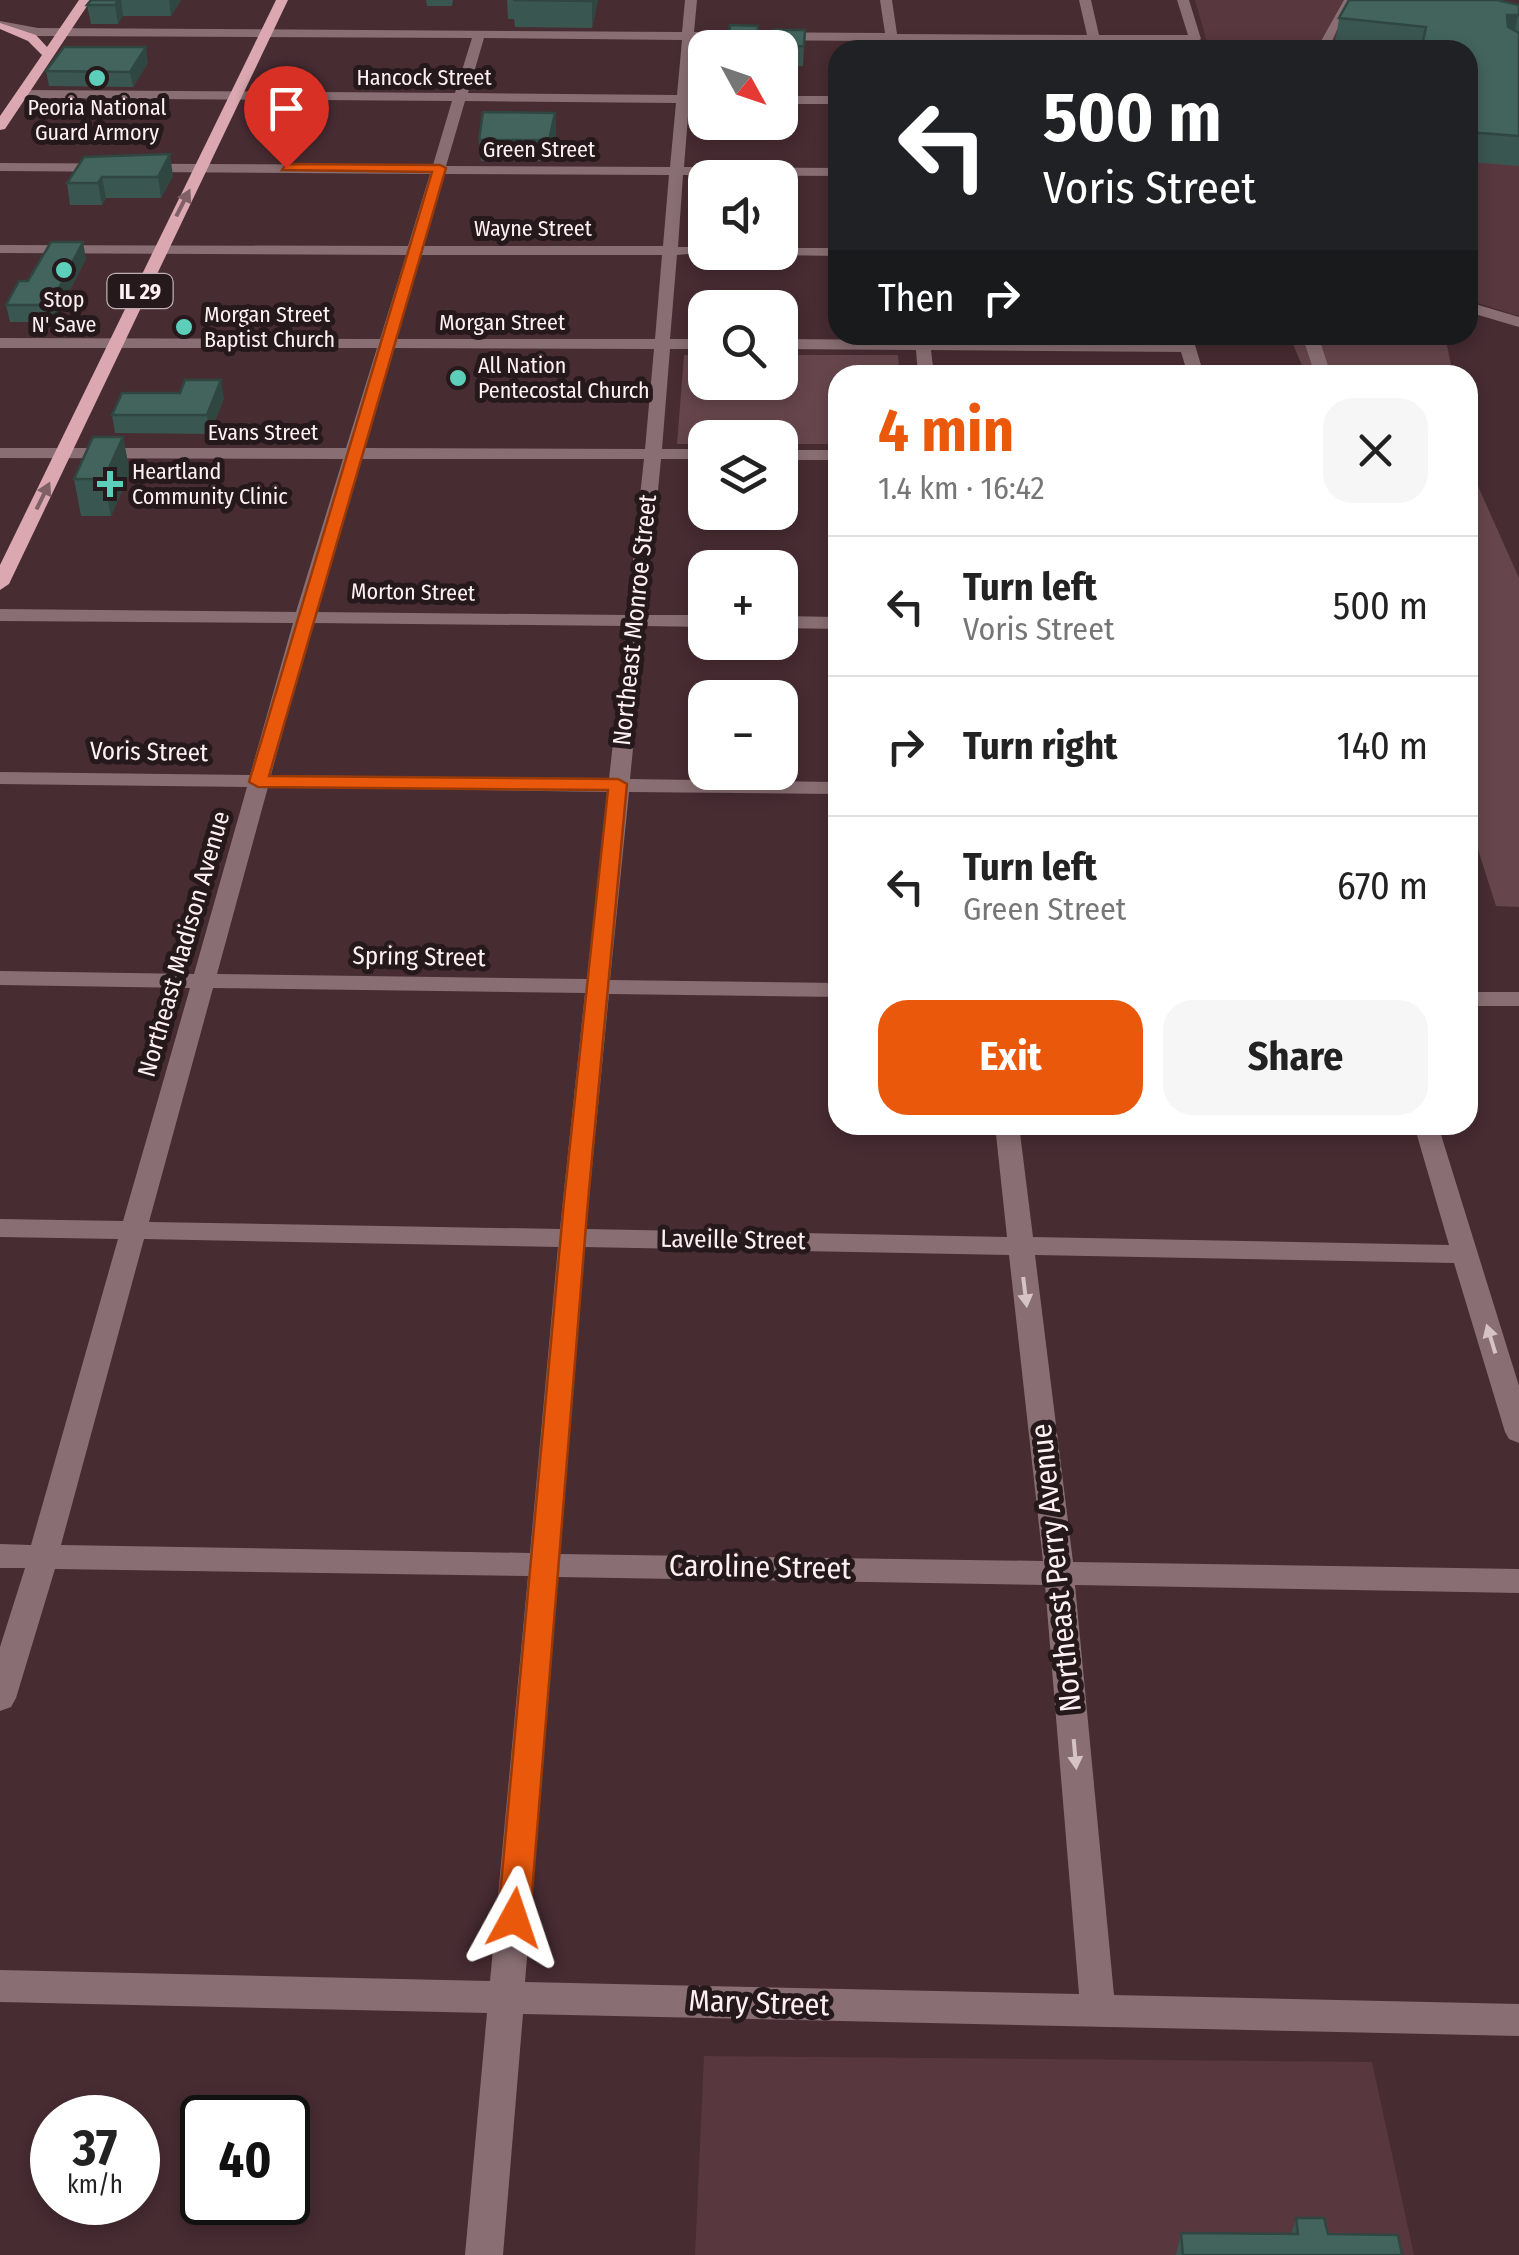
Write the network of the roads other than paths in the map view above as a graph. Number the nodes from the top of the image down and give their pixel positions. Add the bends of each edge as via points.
1 (85, 0) edge
2 (282, 0) edge
3 (691, 0) edge
4 (886, 0) edge
5 (1085, 0) edge
6 (1182, 0) edge
7 (1350, 0) edge
8 (1, 23) edge
9 (64, 32) junction
10 (268, 32) junction
11 (479, 34) junction
12 (687, 35) junction
13 (892, 40) edge
14 (1095, 40) edge
15 (1175, 40) edge
16 (1327, 40) edge
17 (828, 41) edge
18 (688, 46) edge
19 (50, 56) junction
20 (24, 94) junction
21 (238, 95) junction
22 (459, 97) junction
23 (688, 99) edge
24 (798, 100) edge
25 (828, 100) edge
26 (688, 118) edge
27 (0, 126) edge
28 (0, 166) edge
29 (201, 167) junction
30 (440, 168) junction
31 (674, 170) junction
32 (828, 172) edge
33 (0, 248) edge
34 (160, 249) junction
35 (414, 250) junction
36 (667, 251) junction
37 (688, 251) edge
38 (798, 252) edge
39 (828, 252) edge
40 (1478, 310) edge
41 (1519, 322) edge
42 (798, 343) edge
43 (828, 343) edge
44 (0, 344) edge
45 (116, 344) junction
46 (386, 344) junction
47 (662, 344) junction
48 (688, 344) edge
49 (63, 453) junction
50 (0, 454) edge
51 (354, 454) junction
52 (653, 454) junction
53 (688, 454) edge
54 (798, 455) edge
55 (828, 455) edge
56 (0, 584) edge
57 (0, 615) edge
58 (305, 615) junction
59 (636, 620) junction
60 (688, 621) edge
61 (798, 622) edge
62 (828, 623) edge
63 (0, 778) edge
64 (258, 782) junction
65 (618, 784) junction
66 (828, 788) edge
67 (0, 978) edge
68 (203, 981) junction
69 (596, 987) junction
70 (828, 990) edge
71 (1478, 999) edge
72 (1519, 1000) edge
73 (1008, 1135) edge
74 (1429, 1135) edge
75 (0, 1228) edge
76 (131, 1232) junction
77 (572, 1237) junction
78 (1020, 1246) junction
79 (1465, 1254) junction
80 (1519, 1432) edge
81 (0, 1556) edge
82 (43, 1557) junction
83 (545, 1564) junction
84 (1059, 1572) junction
85 (1519, 1581) edge
86 (0, 1698) edge
87 (0, 1986) edge
88 (507, 1996) junction
89 (1098, 2011) junction
90 (1519, 2020) edge
91 (484, 2255) edge

1 - 9 main road
2 - 10 main road, IL 29
3 - 12 street, Northeast Monroe Street
4 - 13 street
5 - 14 street
6 - 15 street via 1195,39
7 - 16 street
8 - 9 street
8 - 19 main road
9 - 10 street
9 - 19 main road
10 - 11 street
10 - 21 main road, IL 29
11 - 12 street
11 - 22 street, Northeast Madison Avenue
12 - 17 street
12 - 18 street, Northeast Monroe Street
19 - 20 main road
20 - 21 street, Hancock Street
20 - 27 main road
21 - 22 street, Hancock Street
21 - 29 main road, IL 29
22 - 23 street, Hancock Street
22 - 30 street, Northeast Madison Avenue
24 - 25 street
26 - 31 street, Northeast Monroe Street
28 - 29 street, Green Street
29 - 30 street, Green Street
34 -> 29 main road, IL 29
30 - 31 street, Green Street
30 - 35 street, Northeast Madison Avenue
31 - 32 street, Green Street
31 - 36 street, Northeast Monroe Street
33 - 34 street, Wayne Street
34 - 35 street, Wayne Street
34 - 45 main road, IL 29
35 - 36 street, Wayne Street
35 - 46 street, Northeast Madison Avenue
36 - 37 street, Wayne Street
36 - 47 street, Northeast Monroe Street
38 - 39 street
40 - 41 street
42 - 43 street
44 - 45 street, Morgan Street
45 - 46 street, Morgan Street
45 - 49 main road, IL 29
46 - 47 street, Morgan Street
46 - 51 street, Northeast Madison Avenue
47 - 48 street, Morgan Street
47 - 52 street, Northeast Monroe Street
49 - 50 street, Evans Street
49 - 51 street, Evans Street
56 -> 49 main road, IL 29
51 - 52 street, Evans Street
51 - 58 street, Northeast Madison Avenue
52 - 53 street, Evans Street
52 - 59 street, Northeast Monroe Street
54 - 55 street
57 - 58 street, Morton Street
58 - 59 street, Morton Street
58 - 64 street, Northeast Madison Avenue
59 - 60 street, Morton Street
59 - 65 street, Northeast Monroe Street
61 - 62 street
63 - 64 street, Voris Street
64 - 65 street, Voris Street
64 - 68 street, Northeast Madison Avenue
65 - 66 street, Voris Street
65 - 69 street, Northeast Monroe Street
67 - 68 street, Spring Street
68 - 69 street, Spring Street
68 - 76 street, Northeast Madison Avenue
69 - 70 street, Spring Street
69 - 77 street, Northeast Monroe Street
71 - 72 street
73 - 78 street, Northeast Perry Avenue
74 - 79 street
75 - 76 street, Laveille Street
76 - 77 street, Laveille Street
76 - 82 street, Northeast Madison Avenue
77 - 78 street, Laveille Street
77 - 83 street, Northeast Monroe Street
78 - 79 street, Laveille Street
78 -> 84 street, Northeast Perry Avenue
80 -> 79 street
81 - 82 street, Caroline Street
82 - 83 street, Caroline Street
82 - 86 street, Northeast Madison Avenue
83 - 84 street, Caroline Street
83 - 88 street, Northeast Monroe Street
84 - 85 street, Caroline Street
84 -> 89 street, Northeast Perry Avenue
87 - 88 street, Mary Street
88 - 89 street, Mary Street
88 - 91 street, Northeast Monroe Street
89 - 90 street, Mary Street

